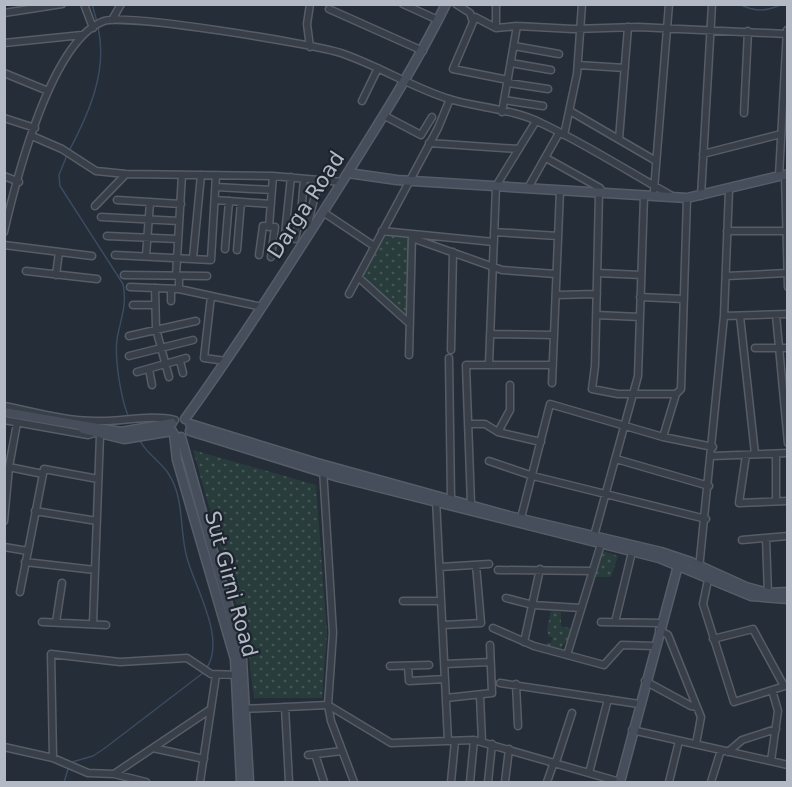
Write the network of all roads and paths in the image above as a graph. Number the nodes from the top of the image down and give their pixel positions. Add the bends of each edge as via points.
1 (62, 4) edge
2 (84, 4) edge
3 (121, 4) edge
4 (310, 4) edge
5 (403, 4) edge
6 (446, 4) edge
7 (456, 4) edge
8 (496, 4) edge
9 (582, 4) edge
10 (669, 4) edge
11 (712, 4) edge
12 (329, 9) dead end
13 (4, 13) edge
14 (112, 20) junction
15 (438, 20) junction
16 (473, 22) junction
17 (517, 26) junction
18 (628, 27) junction
19 (94, 28) junction
20 (496, 28) junction
21 (668, 28) junction
22 (582, 29) junction
23 (710, 29) junction
24 (748, 32) junction
25 (787, 32) edge
26 (82, 35) junction
27 (4, 43) edge
28 (514, 46) junction
29 (310, 47) junction
30 (423, 51) junction
31 (559, 54) dead end
32 (511, 63) junction
33 (578, 65) junction
34 (378, 68) junction
35 (625, 68) junction
36 (551, 70) dead end
37 (4, 73) edge
38 (508, 81) junction
39 (403, 82) junction
40 (548, 89) dead end
41 (48, 91) junction
42 (450, 99) junction
43 (504, 100) junction
44 (362, 101) dead end
45 (543, 106) dead end
46 (570, 111) junction
47 (502, 112) junction
48 (744, 113) dead end
49 (382, 115) junction
50 (432, 117) dead end
51 (4, 118) edge
52 (536, 121) junction
53 (35, 128) junction
54 (562, 134) junction
55 (781, 134) junction
56 (32, 136) junction
57 (619, 140) junction
58 (429, 143) junction
59 (518, 149) junction
60 (704, 154) junction
61 (546, 158) junction
62 (656, 161) junction
63 (348, 173) junction
64 (126, 174) junction
65 (182, 175) junction
66 (201, 175) junction
67 (216, 175) junction
68 (784, 175) edge
69 (4, 176) edge
70 (273, 176) junction
71 (291, 177) junction
72 (304, 179) junction
73 (319, 180) junction
74 (408, 180) junction
75 (19, 182) junction
76 (342, 182) junction
77 (495, 186) junction
78 (654, 186) junction
79 (216, 187) junction
80 (528, 188) junction
81 (272, 190) junction
82 (560, 190) junction
83 (729, 190) junction
84 (600, 193) junction
85 (648, 196) junction
86 (701, 196) junction
87 (675, 198) junction
88 (687, 198) junction
89 (117, 200) dead end
90 (215, 200) junction
91 (229, 201) junction
92 (150, 202) junction
93 (242, 202) junction
94 (787, 203) edge
95 (180, 204) junction
96 (271, 204) junction
97 (95, 206) dead end
98 (323, 212) junction
99 (101, 217) dead end
100 (149, 219) junction
101 (179, 221) junction
102 (272, 228) junction
103 (311, 231) junction
104 (382, 231) junction
105 (727, 231) junction
106 (786, 231) edge
107 (4, 232) edge
108 (494, 232) junction
109 (285, 234) junction
110 (107, 236) dead end
111 (412, 236) junction
112 (558, 236) junction
113 (147, 237) junction
114 (178, 239) junction
115 (299, 242) junction
116 (494, 242) junction
117 (4, 245) edge
118 (374, 246) junction
119 (225, 249) dead end
120 (237, 250) dead end
121 (59, 252) junction
122 (453, 252) junction
123 (115, 255) dead end
124 (259, 255) dead end
125 (92, 256) dead end
126 (146, 256) junction
127 (271, 257) dead end
128 (177, 258) junction
129 (193, 258) junction
130 (493, 266) junction
131 (26, 272) dead end
132 (597, 273) junction
133 (787, 273) edge
134 (556, 274) junction
135 (56, 275) junction
136 (124, 275) dead end
137 (178, 276) junction
138 (207, 276) dead end
139 (641, 276) junction
140 (726, 276) junction
141 (358, 278) junction
142 (97, 279) dead end
143 (130, 287) dead end
144 (788, 287) edge
145 (155, 288) junction
146 (175, 289) junction
147 (349, 294) dead end
148 (597, 294) junction
149 (556, 295) junction
150 (211, 296) junction
151 (640, 297) junction
152 (684, 299) junction
153 (171, 300) dead end
154 (133, 305) dead end
155 (155, 305) junction
156 (262, 307) junction
157 (788, 314) edge
158 (596, 315) junction
159 (740, 315) junction
160 (776, 315) junction
161 (724, 316) junction
162 (640, 317) junction
163 (196, 321) dead end
164 (410, 324) junction
165 (156, 329) junction
166 (490, 334) junction
167 (554, 335) junction
168 (129, 336) dead end
169 (193, 340) dead end
170 (161, 348) junction
171 (755, 348) dead end
172 (779, 348) junction
173 (788, 348) edge
174 (451, 350) dead end
175 (409, 355) dead end
176 (129, 356) dead end
177 (449, 358) dead end
178 (226, 361) junction
179 (489, 364) junction
180 (165, 365) junction
181 (553, 365) junction
182 (149, 369) junction
183 (136, 372) dead end
184 (183, 373) dead end
185 (169, 377) dead end
186 (552, 383) dead end
187 (152, 385) dead end
188 (510, 385) dead end
189 (635, 393) junction
190 (676, 394) junction
191 (4, 406) edge
192 (4, 412) edge
193 (28, 416) junction
194 (4, 420) edge
195 (17, 423) junction
196 (469, 424) junction
197 (626, 424) junction
198 (188, 425) junction
199 (787, 427) edge
200 (175, 429) junction
201 (94, 432) junction
202 (498, 432) junction
203 (663, 437) junction
204 (541, 442) junction
205 (788, 443) edge
206 (713, 447) junction
207 (776, 453) junction
208 (788, 453) edge
209 (755, 454) junction
210 (746, 455) junction
211 (712, 456) junction
212 (616, 459) junction
213 (489, 461) dead end
214 (9, 467) junction
215 (323, 469) junction
216 (43, 474) junction
217 (532, 476) junction
218 (98, 478) junction
219 (709, 486) junction
220 (606, 492) junction
221 (436, 498) junction
222 (451, 499) junction
223 (776, 501) junction
224 (788, 501) edge
225 (471, 504) junction
226 (35, 511) junction
227 (521, 518) junction
228 (706, 519) junction
229 (4, 521) edge
230 (97, 521) junction
231 (594, 536) junction
232 (788, 536) edge
233 (766, 538) junction
234 (742, 540) dead end
235 (601, 544) junction
236 (4, 547) edge
237 (28, 551) junction
238 (632, 552) junction
239 (679, 561) junction
240 (25, 562) junction
241 (489, 564) dead end
242 (477, 565) junction
243 (440, 567) junction
244 (540, 569) junction
245 (699, 569) junction
246 (95, 570) junction
247 (498, 570) dead end
248 (592, 571) junction
249 (709, 574) junction
250 (62, 583) dead end
251 (20, 592) dead end
252 (788, 592) edge
253 (768, 596) junction
254 (506, 598) dead end
255 (788, 599) edge
256 (441, 601) junction
257 (403, 602) dead end
258 (533, 605) junction
259 (582, 608) junction
260 (42, 622) dead end
261 (56, 622) junction
262 (602, 622) dead end
263 (615, 622) junction
264 (93, 624) junction
265 (443, 625) junction
266 (106, 626) dead end
267 (660, 627) junction
268 (493, 628) dead end
269 (713, 639) junction
270 (524, 642) junction
271 (490, 645) dead end
272 (655, 646) junction
273 (567, 655) junction
274 (490, 662) junction
275 (445, 664) junction
276 (429, 665) dead end
277 (390, 666) dead end
278 (408, 666) junction
279 (214, 674) junction
280 (239, 676) junction
281 (445, 679) junction
282 (645, 681) junction
283 (500, 683) dead end
284 (516, 684) junction
285 (786, 685) edge
286 (772, 690) junction
287 (480, 696) junction
288 (446, 698) junction
289 (608, 699) junction
290 (639, 704) junction
291 (328, 705) junction
292 (697, 706) junction
293 (285, 707) junction
294 (211, 709) junction
295 (241, 709) junction
296 (572, 713) dead end
297 (518, 726) dead end
298 (776, 729) junction
299 (632, 730) junction
300 (474, 740) junction
301 (452, 741) junction
302 (679, 741) junction
303 (482, 742) junction
304 (492, 744) junction
305 (696, 744) junction
306 (4, 747) edge
307 (153, 748) junction
308 (509, 748) junction
309 (342, 751) junction
310 (724, 751) junction
311 (53, 758) junction
312 (204, 759) junction
313 (771, 761) junction
314 (555, 762) junction
315 (788, 765) edge
316 (114, 774) junction
317 (591, 774) junction
318 (620, 782) edge
319 (146, 783) edge
320 (200, 783) edge
321 (242, 783) edge
322 (249, 783) edge
323 (289, 783) edge
324 (324, 783) edge
325 (354, 783) edge
326 (451, 783) edge
327 (470, 783) edge
328 (488, 783) edge
329 (506, 783) edge
330 (547, 783) edge
331 (591, 783) edge
332 (669, 783) edge
333 (711, 783) edge

1 - 13 street
2 - 19 street
3 - 14 street
4 - 29 street
5 - 15 street
6 - 15 main road, Darga Road
7 - 16 street via 470,13
8 - 20 street
9 - 22 street
10 - 21 street
11 - 23 street
12 - 30 street
14 - 19 street
14 - 29 street via 202,29
15 - 30 main road, Darga Road
16 - 20 street via 475,17
16 - 38 street via 453,69
17 - 20 street
17 - 22 street
17 - 28 street
18 - 21 street
18 - 22 street
18 - 35 street
19 - 26 street
21 - 23 street
21 - 62 street
22 - 33 street
23 - 24 street
23 - 60 street
24 - 25 street
24 - 48 street
25 - 55 street
26 - 27 street
26 - 41 street
28 - 31 street
28 - 32 street
29 - 34 street via 339,52
30 - 39 main road, Darga Road
32 - 36 street
32 - 38 street
33 - 35 street
33 - 46 street
34 - 39 street
34 - 44 street
35 - 57 street
37 - 41 street
38 - 40 street
38 - 43 street
39 - 42 street
39 - 49 main road, Darga Road
41 - 53 street
42 - 47 street
42 - 58 street
43 - 45 street
43 - 47 street
46 - 54 street
46 - 57 street
47 - 52 street
49 - 50 street via 421,135
49 - 63 main road, Darga Road
51 - 53 street
52 - 54 street
52 - 59 street
53 - 56 street
54 - 61 street
54 - 78 street
55 - 60 street
55 - 68 street
56 - 64 street via 96,171
56 - 75 street
57 - 62 street
58 - 59 street
58 - 74 street
59 - 77 street
60 - 86 street
61 - 80 street
61 - 84 street via 600,188
62 - 78 street
63 - 74 main road
63 - 76 main road, Darga Road
64 - 65 street
64 - 97 street
65 - 66 street
65 - 95 street
66 - 67 street
66 - 129 street
67 - 70 street
67 - 79 street
68 - 83 main road
68 - 94 street
69 - 75 street
70 - 71 street
70 - 81 street
71 - 72 street
71 - 109 street
72 - 73 street
72 - 115 street
73 - 76 street
73 - 103 street via 308,223
74 - 77 main road
74 - 104 street
75 - 107 street
76 - 98 main road, Darga Road
77 - 80 main road
77 - 108 street
78 - 85 street
78 - 87 street
79 - 81 street
79 - 90 street
80 - 82 main road
81 - 96 street
82 - 84 main road
82 - 112 street
83 - 86 main road
83 - 105 street
84 - 85 main road
84 - 132 street
85 - 87 main road
85 - 139 street
86 - 88 main road
87 - 88 main road
88 - 152 street
89 - 92 street
90 - 91 street
90 - 129 street via 211,260
91 - 93 street
91 - 119 street
92 - 95 street
92 - 100 street
93 - 96 street
93 - 120 street
94 - 106 street
95 - 101 street
96 - 102 street
98 - 103 main road, Darga Road
98 - 118 street
99 - 100 street
100 - 101 street
100 - 113 street
101 - 114 street
102 - 109 street
102 - 124 street via 263,226
102 - 127 street
103 - 115 main road, Darga Road
104 - 111 street
104 - 118 street
105 - 106 street
105 - 140 street
106 - 133 street
108 - 112 street
108 - 116 street
109 - 115 street
110 - 113 street
111 - 116 street
111 - 122 street
111 - 164 street
112 - 134 street
113 - 114 street
113 - 126 street
114 - 128 street
115 - 156 main road, Darga Road
116 - 130 street
117 - 121 street
118 - 141 street
121 - 125 street
121 - 135 street
122 - 130 street
122 - 174 street
123 - 126 street
126 - 128 street
128 - 129 street
128 - 137 street
130 - 134 street
130 - 166 street
131 - 135 street
132 - 139 street
132 - 148 street
133 - 140 street
133 - 144 street
134 - 149 street
135 - 142 street
136 - 137 street
137 - 138 street
137 - 146 street
139 - 151 street
140 - 161 street
141 - 147 street
141 - 164 street
143 - 145 street
145 - 146 street
145 - 155 street
146 - 150 street
146 - 153 street
148 - 149 street
148 - 158 street
149 - 167 street
150 - 156 street
150 - 178 street via 204,358
151 - 152 street
151 - 162 street
152 - 190 street via 681,389
154 - 155 street
155 - 165 street
156 - 178 main road, Darga Road
157 - 160 street
158 - 162 street
158 - 189 street via 592,389
159 - 160 street
159 - 161 street
159 - 209 street
160 - 172 street
161 - 206 street
162 - 189 street
163 - 165 street
164 - 175 street
165 - 168 street
165 - 170 street
166 - 167 street
166 - 179 street
167 - 181 street
169 - 170 street
170 - 176 street
170 - 180 street
171 - 172 street
172 - 173 street
172 - 199 street
177 - 222 street
178 - 198 main road, Darga Road
179 - 181 street
179 - 196 street via 466,365
180 - 182 street
180 - 184 street via 183,360
180 - 185 street
181 - 186 street
182 - 183 street
182 - 187 street
188 - 202 street via 510,410
189 - 190 street
189 - 197 street
190 - 203 street
191 - 200 street via 94,421 162,417
192 - 193 main road
193 - 200 main road via 121,432 161,425
193 - 201 main road
194 - 195 street
195 - 201 street via 88,435
195 - 214 street
196 - 202 street via 485,424
196 - 225 street
197 - 203 street
197 - 204 street via 550,404
197 - 212 street
198 - 200 main road
198 - 200 main road
198 - 215 main road
199 - 205 street
200 - 201 main road via 124,439
200 - 280 main road via 237,637
201 - 218 street
202 - 204 street
203 - 206 street
204 - 217 street
206 - 211 street
207 - 208 street
207 - 209 street
207 - 223 street
209 - 210 street
210 - 211 street
210 - 223 street via 739,503
211 - 219 street
212 - 219 street
212 - 220 street
213 - 217 street
214 - 216 street
214 - 229 street
215 - 221 main road
215 - 291 street via 333,633
216 - 218 street via 44,469
216 - 226 street
217 - 220 street
217 - 227 street
218 - 230 street
219 - 228 street
220 - 228 street
220 - 231 street
221 - 222 main road
221 - 235 main road
221 - 243 street
222 - 225 main road
223 - 224 street
225 - 227 main road
226 - 230 street
226 - 237 street
227 - 231 main road
228 - 245 street
230 - 246 street
231 - 239 main road
232 - 233 street
233 - 234 street
233 - 253 street
235 - 238 main road
235 - 248 street
236 - 237 street
237 - 240 street
238 - 239 main road
238 - 263 street
239 - 245 main road
239 - 267 main road
240 - 246 street
240 - 251 street
241 - 242 street
242 - 243 street
242 - 265 street via 481,623
243 - 256 street
244 - 247 street
244 - 248 street
244 - 258 street
245 - 249 main road
246 - 264 street
248 - 259 street
249 - 253 main road via 751,596
249 - 269 street via 702,604
250 - 261 street
252 - 253 main road
253 - 255 main road
254 - 258 street
256 - 257 street
256 - 265 street
258 - 259 street
258 - 270 street
259 - 273 street
260 - 261 street
261 - 264 street
262 - 263 street
263 - 267 street
264 - 266 street
265 - 275 street
267 - 272 main road
267 - 292 street via 668,635
268 - 270 street
269 - 285 street via 753,629
269 - 286 street via 734,702
270 - 273 street
271 - 274 street
272 - 273 street via 622,645 604,664
272 - 282 main road
274 - 275 street
274 - 287 street via 492,693
275 - 281 street
276 - 278 street
277 - 278 street
278 - 281 street via 409,681
279 - 280 street
279 - 294 street
279 - 311 street via 188,658 120,662 51,654
280 - 295 main road
281 - 288 street
282 - 290 main road
282 - 292 street
283 - 284 street
284 - 289 street
284 - 297 street
285 - 286 street
286 - 298 street via 778,711
287 - 288 street
287 - 303 street
288 - 301 street
289 - 290 street
289 - 317 street
290 - 299 main road
291 - 293 street
291 - 301 street via 391,743
291 - 309 street
292 - 305 street via 701,717
293 - 295 street
293 - 323 street
294 - 307 street
294 - 312 street
295 - 321 main road
295 - 322 main road
296 - 314 street
298 - 310 street via 742,740
298 - 313 street
299 - 302 street
299 - 318 main road
300 - 301 street
300 - 303 street
300 - 327 street
301 - 326 street
302 - 305 street
302 - 332 street
303 - 304 street
304 - 308 street
304 - 328 street
305 - 310 street
306 - 311 street
307 - 312 street
307 - 316 street
308 - 314 street
308 - 329 street
309 - 324 street via 312,754
309 - 325 street
310 - 313 street
310 - 333 street
311 - 316 street via 88,773
312 - 320 street
313 - 315 street
314 - 317 street
314 - 330 street
316 - 319 street
317 - 318 street
317 - 331 street

